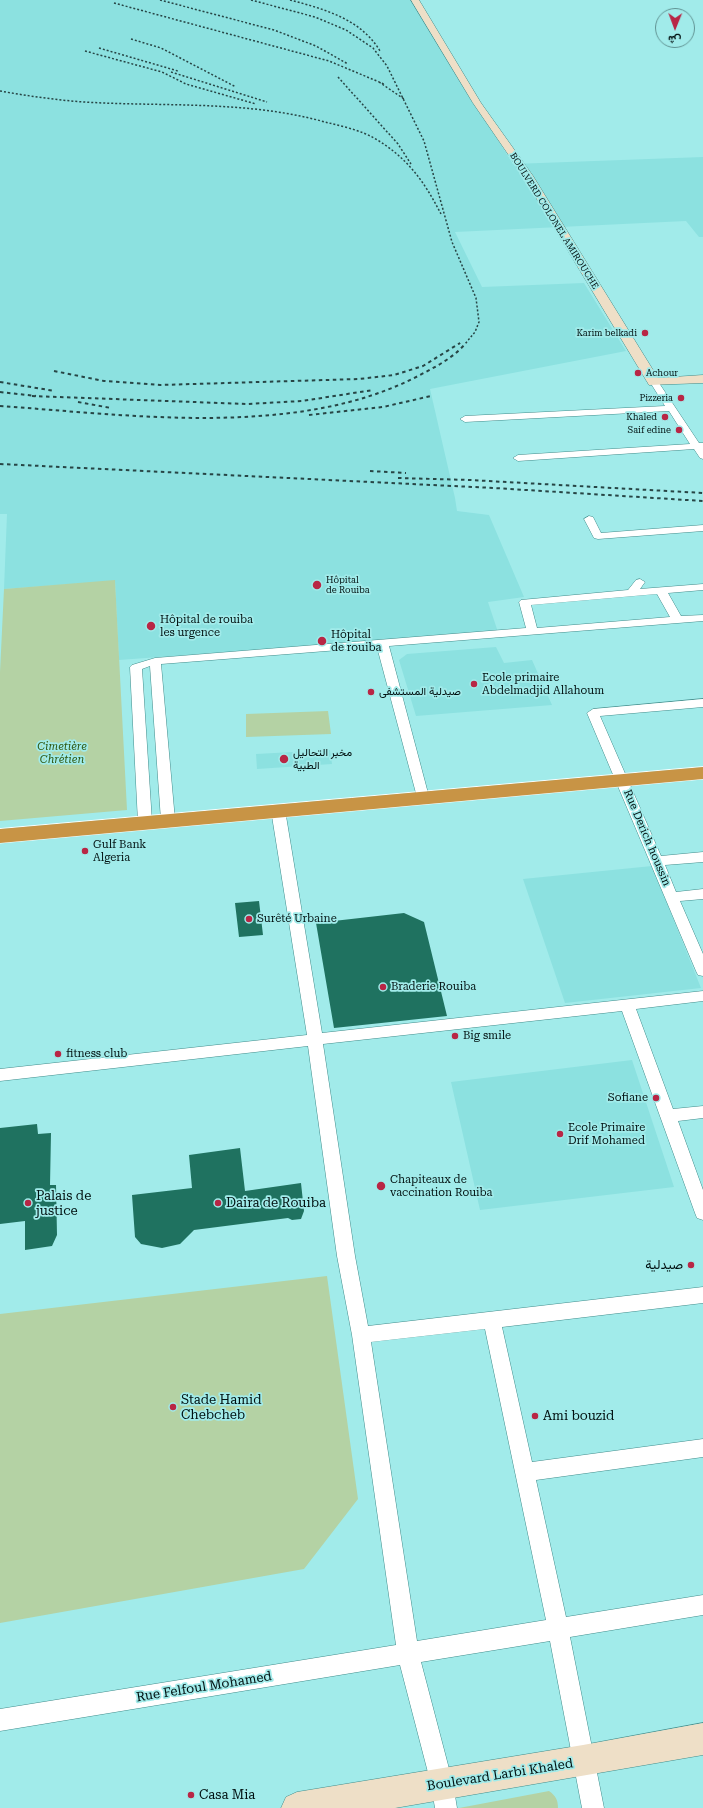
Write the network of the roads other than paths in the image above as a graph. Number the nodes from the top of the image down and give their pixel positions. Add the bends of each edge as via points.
1 (415, 0) edge
2 (703, 373) edge
3 (652, 379) junction
4 (703, 379) edge
5 (671, 408) junction
6 (465, 420) dead end
7 (700, 446) edge
8 (703, 456) edge
9 (518, 458) dead end
10 (589, 519) dead end
11 (703, 528) edge
12 (640, 582) dead end
13 (703, 587) edge
14 (661, 590) junction
15 (631, 593) junction
16 (703, 618) edge
17 (677, 620) junction
18 (533, 632) junction
19 (382, 643) junction
20 (155, 661) junction
21 (703, 703) edge
22 (703, 773) edge
23 (622, 780) junction
24 (423, 797) junction
25 (278, 810) junction
26 (168, 820) junction
27 (144, 822) junction
28 (0, 836) edge
29 (703, 857) edge
30 (656, 861) junction
31 (703, 894) edge
32 (672, 897) junction
33 (703, 971) edge
34 (703, 996) edge
35 (627, 1004) junction
36 (315, 1039) junction
37 (0, 1075) edge
38 (703, 1112) edge
39 (667, 1116) junction
40 (703, 1213) edge
41 (703, 1296) edge
42 (492, 1321) junction
43 (361, 1335) junction
44 (703, 1448) edge
45 (524, 1472) junction
46 (703, 1605) edge
47 (558, 1629) junction
48 (408, 1654) junction
49 (0, 1720) edge
50 (703, 1739) edge
51 (584, 1761) junction
52 (444, 1796) edge
53 (297, 1808) edge
54 (593, 1808) edge

1 - 3 main road, BOULVERD COLONEL AMIROUCHE via 477,104 528,176
2 - 3 main road
3 - 4 main road
3 - 5 street
5 - 6 street
5 - 7 street
7 - 8 street
7 - 9 street
10 - 11 street via 598,536
12 - 15 street
13 - 14 street
14 - 15 street
14 - 17 street
15 - 18 street via 525,602
16 - 17 street
17 - 18 street
18 - 19 street
19 - 20 street
19 - 24 street
20 - 26 street
20 - 27 street via 136,667
21 - 23 street, Rue Derich houssin via 594,713
22 - 23 highway
23 - 24 highway
23 - 30 street, Rue Derich houssin
24 - 25 highway
25 - 26 highway
25 - 36 street
26 - 27 highway
27 - 28 highway
29 - 30 street
30 - 32 street, Rue Derich houssin
31 - 32 street
32 - 33 street, Rue Derich houssin
34 - 35 street
35 - 36 street
35 - 39 street
36 - 37 street
36 - 43 street via 346,1256
38 - 39 street
39 - 40 street
41 - 42 street
42 - 43 street
42 - 45 street
43 - 48 street
44 - 45 street
45 - 47 street
46 - 47 street, Rue Felfoul Mohamed
47 - 48 street, Rue Felfoul Mohamed
47 - 51 street
48 - 49 street, Rue Felfoul Mohamed
48 - 52 street
50 - 51 main road, Boulevard Larbi Khaled
51 - 52 main road, Boulevard Larbi Khaled
51 - 54 street
52 - 53 main road, Boulevard Larbi Khaled

